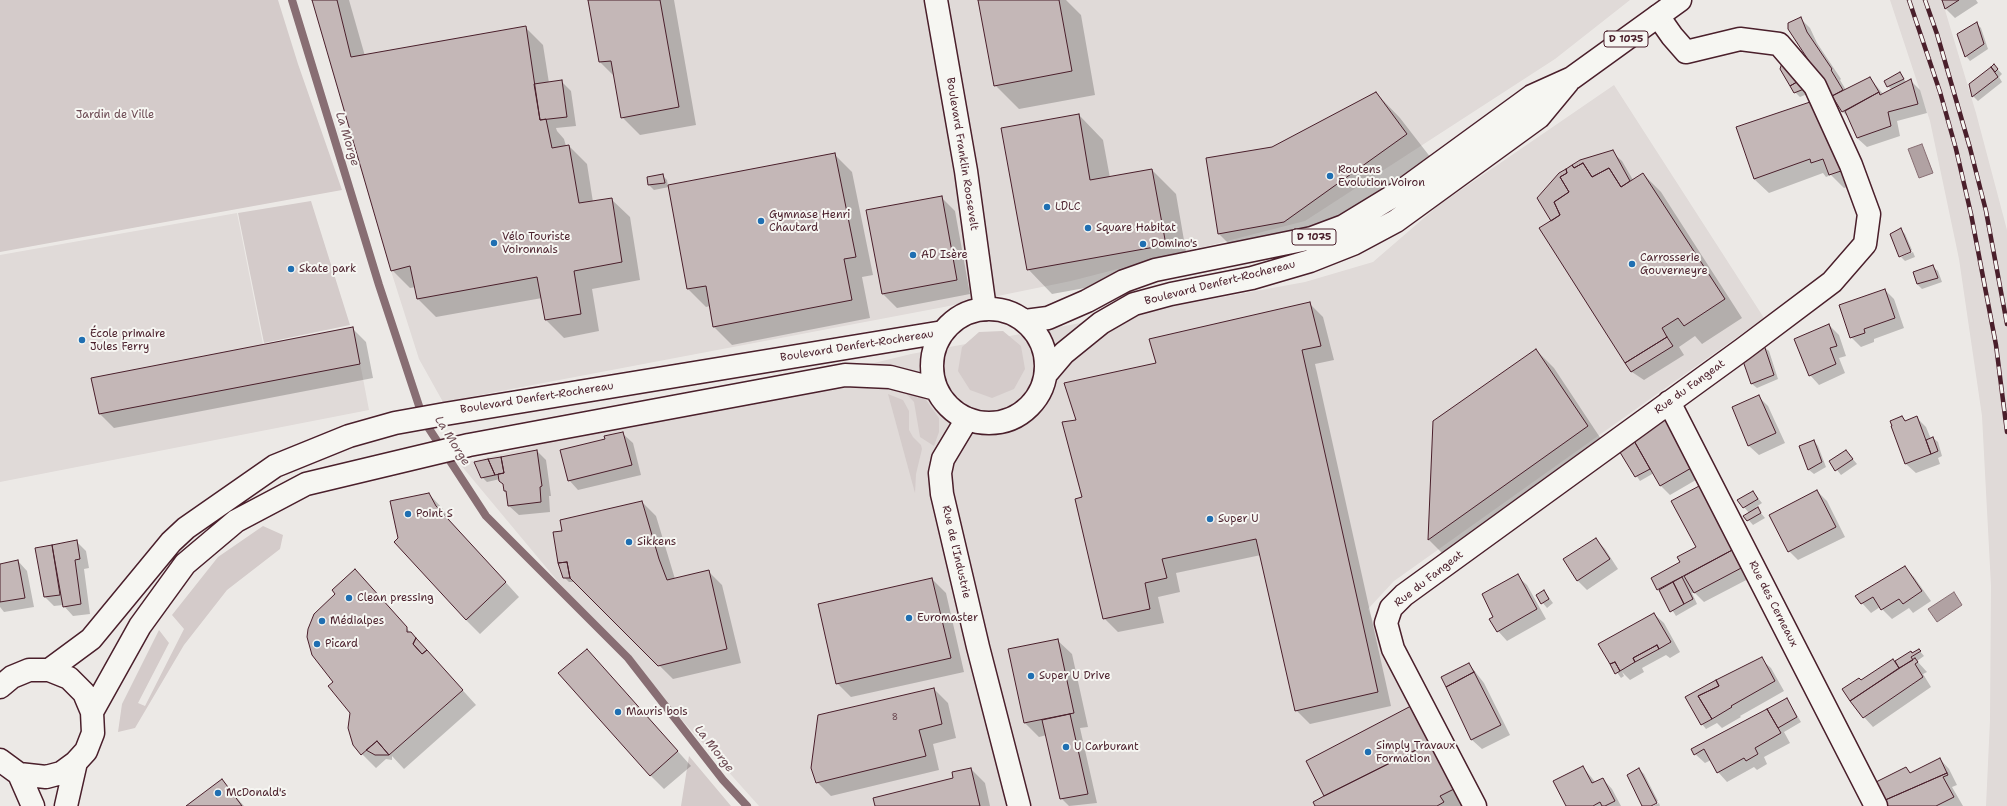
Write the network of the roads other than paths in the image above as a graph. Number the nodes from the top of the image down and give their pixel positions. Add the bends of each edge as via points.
1 (936, 0) edge
2 (1680, 0) edge
3 (1658, 16) junction
4 (1572, 78) junction
5 (985, 309) junction
6 (1025, 321) junction
7 (943, 332) junction
8 (1047, 373) junction
9 (936, 389) junction
10 (1669, 402) junction
11 (967, 419) junction
12 (49, 670) junction
13 (4, 679) edge
14 (92, 712) junction
15 (0, 760) edge
16 (76, 762) junction
17 (19, 774) junction
18 (33, 806) edge
19 (66, 806) edge
20 (1020, 806) edge
21 (1474, 806) edge
22 (1876, 806) edge

1 - 5 main road, Boulevard Franklin Roosevelt via 966,170
2 - 3 main road, Boulevard Denfert-Rochereau / D 1075
3 - 4 main road, Boulevard Denfert-Rochereau / D 1075
3 - 10 main road, Rue du Fangeat via 1686,52 1740,39 1779,44 1815,86 1851,165 1868,214 1865,244 1832,282
4 - 6 main road, Boulevard Denfert-Rochereau / D 1075 via 1532,96 1403,190 1344,226 1312,238 1155,270 1124,281 1048,318
4 - 8 main road, Boulevard Denfert-Rochereau / D 1075 via 1539,117 1396,221 1353,244 1310,261 1252,278 1170,294 1134,304 1101,323 1064,353
5 - 6 main road, Boulevard Denfert-Rochereau via 1006,311
5 - 7 main road, Boulevard Denfert-Rochereau via 962,316
6 - 8 main road, Boulevard Denfert-Rochereau via 1038,335 1045,353
7 - 9 main road, Boulevard Denfert-Rochereau via 934,350 932,369
7 - 12 main road, Boulevard Denfert-Rochereau via 445,414 395,423 349,436 275,466 186,528 171,542 91,639
8 - 11 main road, Boulevard Denfert-Rochereau via 1038,398 1019,416 993,424
9 - 11 main road, Boulevard Denfert-Rochereau via 949,407
9 - 14 main road via 890,377 845,375 469,445 306,484 236,522 185,564 140,626
10 - 21 main road, Rue du Fangeat via 1404,595 1391,608 1386,623 1393,650
10 - 22 main road, Rue des Cerneaux
11 - 20 main road, Rue de l'Industrie via 944,459 940,473 942,494 978,647
12 - 13 main road via 29,670
12 - 14 main road via 69,678 84,693
14 - 16 main road via 93,733 86,751
15 - 17 main road
16 - 17 main road via 61,773 46,777
16 - 19 main road
17 - 18 main road

